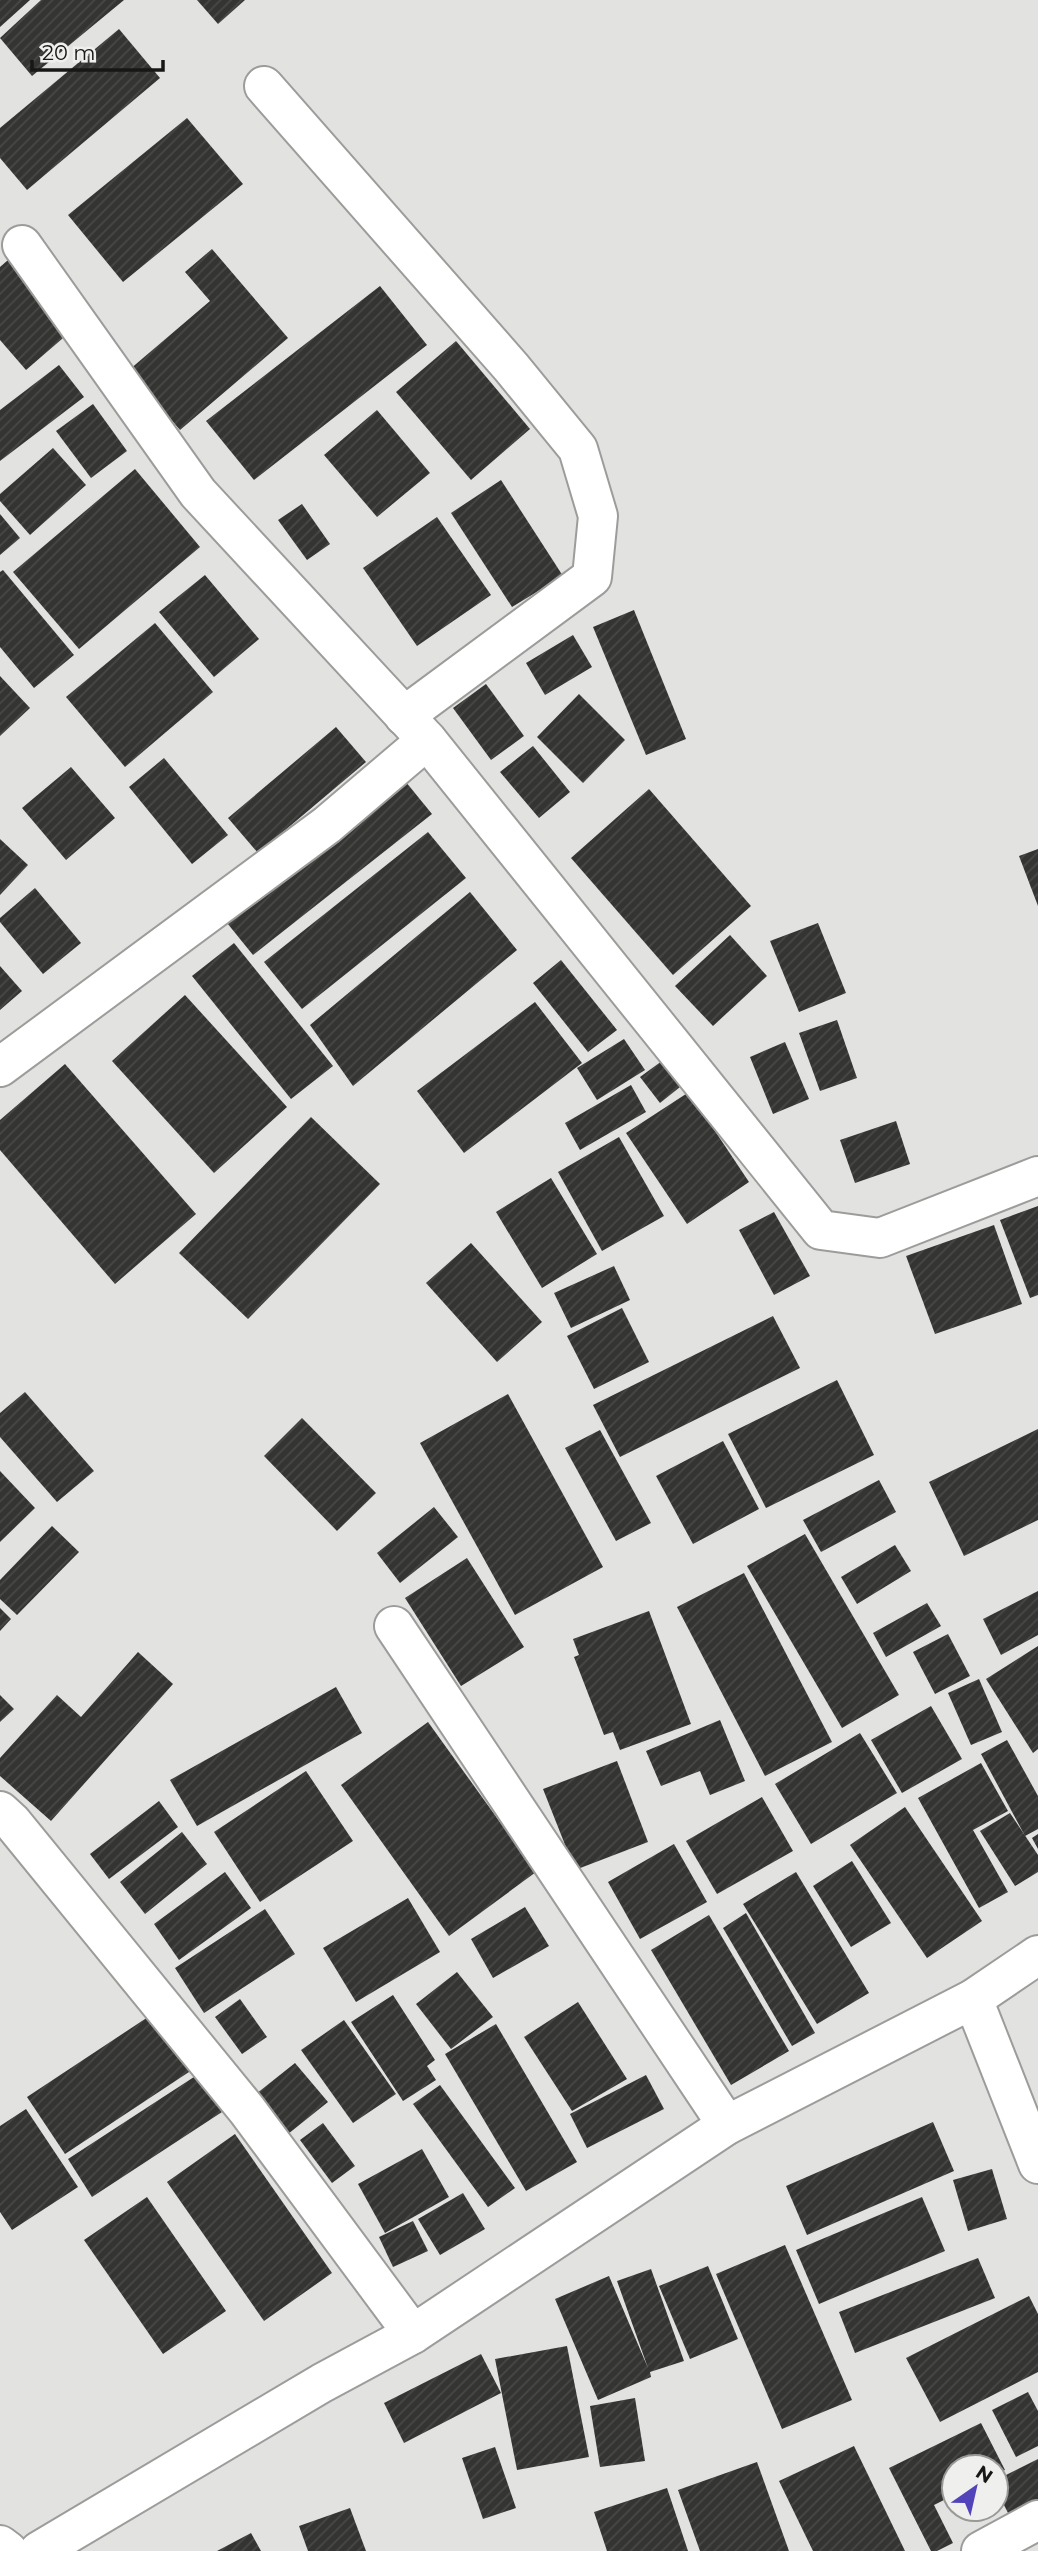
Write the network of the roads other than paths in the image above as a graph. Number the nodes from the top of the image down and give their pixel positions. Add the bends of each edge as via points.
1 (264, 86) dead end
2 (22, 245) dead end
3 (416, 728) junction
4 (0, 1067) edge
5 (1038, 1176) edge
6 (394, 1626) dead end
7 (0, 1811) edge
8 (1038, 1955) edge
9 (973, 1999) junction
10 (727, 2125) junction
11 (1038, 2164) edge
12 (413, 2334) junction
13 (1038, 2520) edge
14 (0, 2545) edge
15 (8, 2551) edge
16 (39, 2551) edge
17 (981, 2551) edge

1 - 3 street via 512,367 578,450 598,516 592,577
2 - 3 street via 198,493
3 - 4 street via 327,825
3 - 5 street via 821,1230 880,1238
6 - 10 street
7 - 12 street via 247,2110
8 - 9 street
9 - 10 street
9 - 11 street
10 - 12 street
12 - 16 street
13 - 17 street
14 - 15 street

